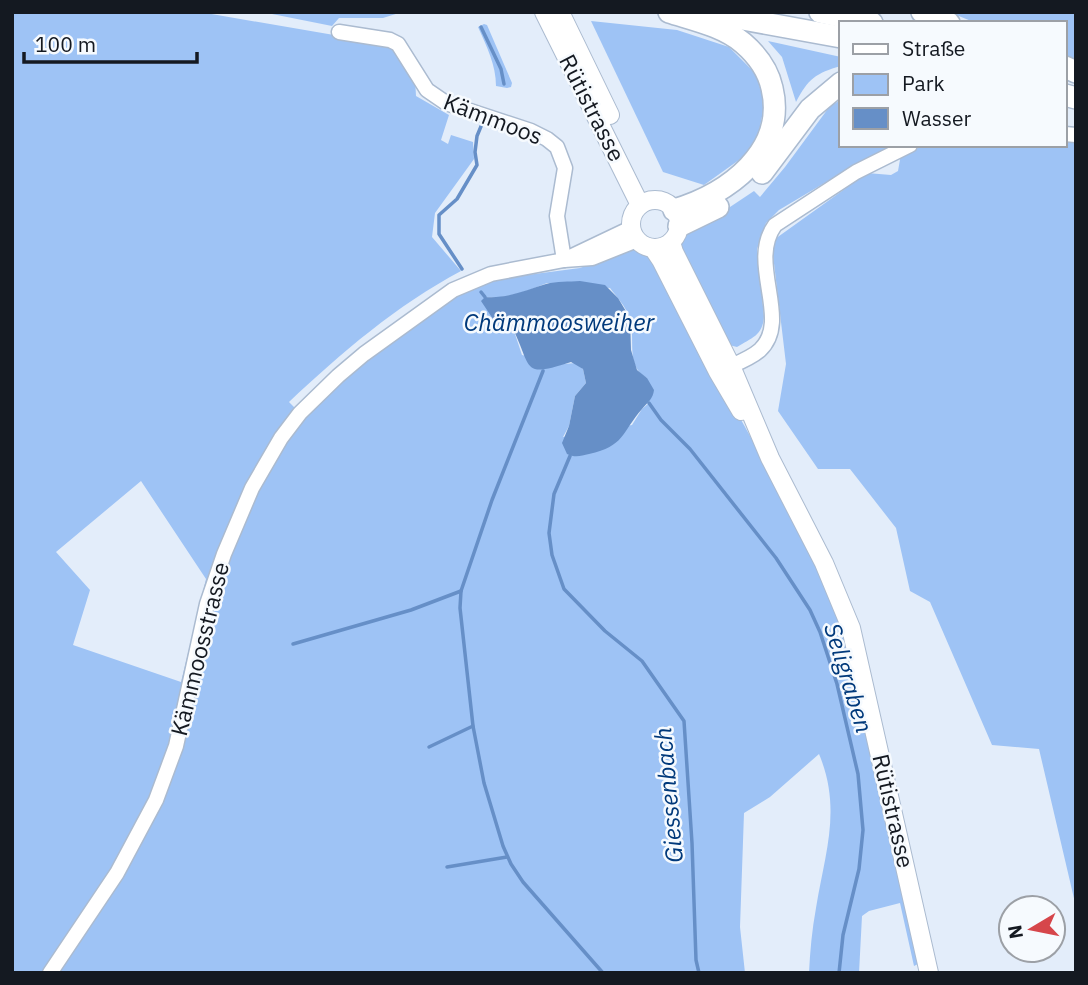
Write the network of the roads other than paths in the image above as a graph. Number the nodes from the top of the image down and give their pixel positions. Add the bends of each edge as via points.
1 (544, 12) edge
2 (560, 12) edge
3 (669, 12) edge
4 (704, 12) edge
5 (820, 12) edge
6 (922, 12) edge
7 (863, 21) edge
8 (944, 21) edge
9 (340, 32) dead end
10 (839, 37) edge
11 (839, 85) edge
12 (906, 147) edge
13 (645, 202) junction
14 (675, 226) junction
15 (634, 234) junction
16 (653, 248) junction
17 (564, 260) junction
18 (724, 369) junction
19 (50, 973) edge
20 (929, 973) edge

1 - 13 main road, Rütistrasse
2 - 13 main road, Rütistrasse
3 - 14 highway via 719,29 744,44 768,75 775,105 761,153
4 - 10 highway
5 - 7 highway
6 - 8 highway
9 - 17 street, Kämmoos via 394,42 436,97 553,143 565,168 557,216
11 - 14 highway via 810,108 745,189
12 - 18 street via 775,225 764,254 772,331 761,349
13 - 14 main road via 664,201
13 - 15 main road via 632,215
14 - 16 main road via 660,248
14 - 18 main road, Rütistrasse via 674,252
15 - 16 main road
15 - 17 street, Kämmoosstrasse
16 - 18 main road, Rütistrasse
17 - 19 street, Kämmoosstrasse via 491,274 442,296 338,376 281,438 252,488 215,580 176,746 156,800 117,873
18 - 20 main road, Rütistrasse via 824,562 851,628

